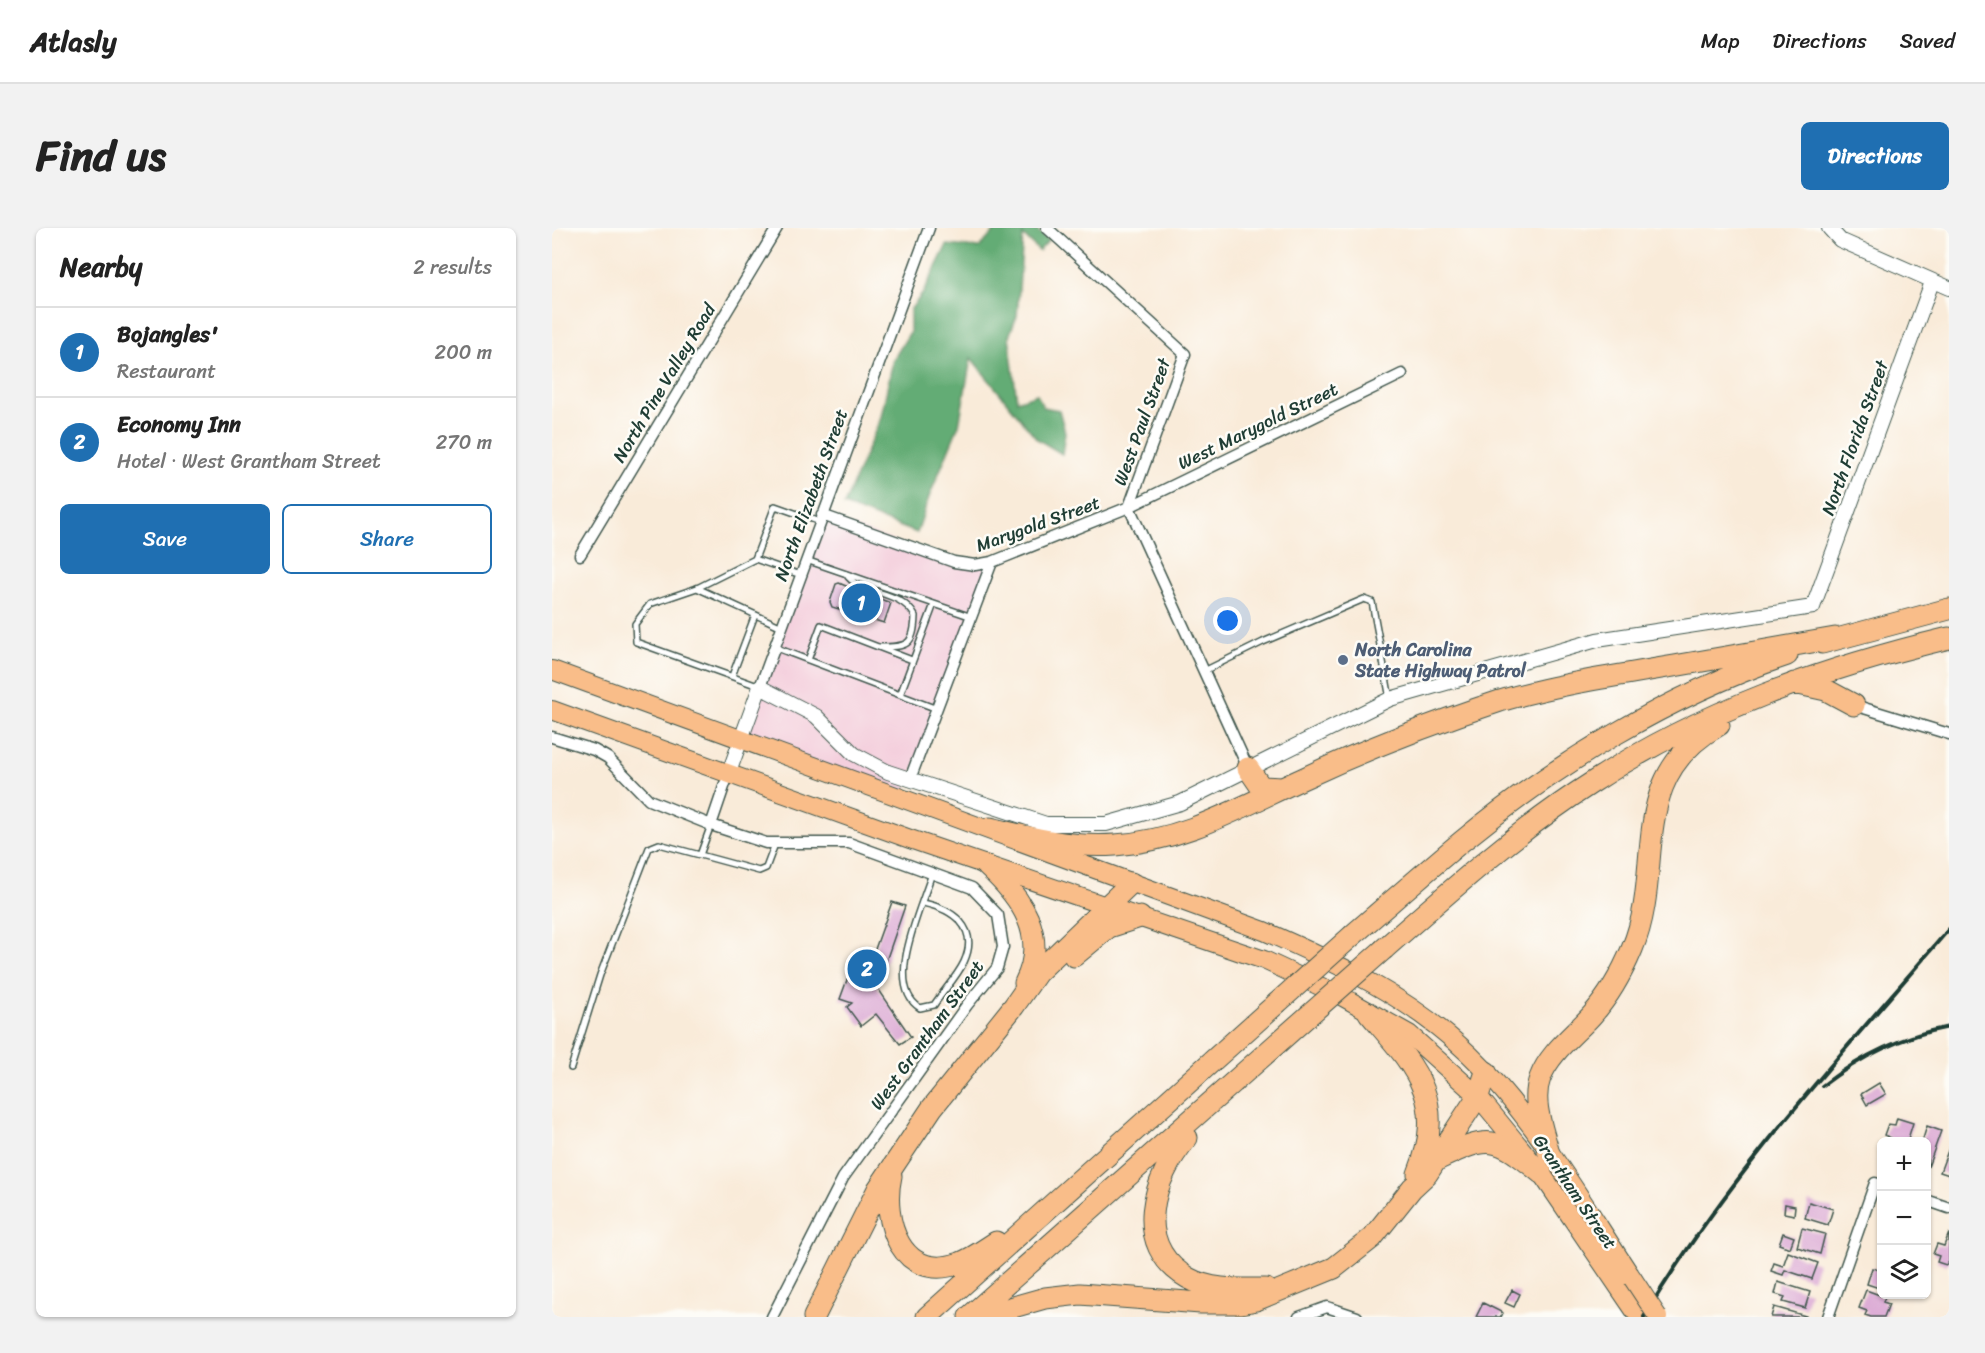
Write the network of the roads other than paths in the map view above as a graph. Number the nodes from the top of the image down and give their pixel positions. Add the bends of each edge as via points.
1 (777, 228) edge
2 (928, 228) edge
3 (1047, 228) edge
4 (1829, 228) edge
5 (1932, 282) junction
6 (1949, 288) edge
7 (1402, 374) dead end
8 (1129, 507) junction
9 (821, 519) junction
10 (580, 555) dead end
11 (755, 559) junction
12 (806, 560) junction
13 (992, 562) junction
14 (801, 574) junction
15 (846, 574) junction
16 (697, 588) junction
17 (934, 604) junction
18 (1949, 609) edge
19 (755, 615) junction
20 (972, 617) junction
21 (782, 627) junction
22 (1835, 638) junction
23 (1949, 638) edge
24 (774, 647) junction
25 (879, 647) junction
26 (808, 660) junction
27 (912, 660) junction
28 (1859, 661) junction
29 (552, 670) edge
30 (1204, 671) junction
31 (732, 676) junction
32 (1794, 683) junction
33 (760, 687) junction
34 (900, 695) junction
35 (1754, 698) junction
36 (1390, 699) junction
37 (1854, 705) junction
38 (937, 709) junction
39 (552, 710) edge
40 (1949, 734) edge
41 (552, 737) edge
42 (740, 739) junction
43 (1248, 768) junction
44 (728, 775) junction
45 (910, 779) junction
46 (1282, 788) junction
47 (711, 825) junction
48 (990, 828) junction
49 (775, 844) junction
50 (700, 855) junction
51 (987, 866) junction
52 (932, 873) junction
53 (1131, 884) junction
54 (923, 903) junction
55 (1106, 905) junction
56 (1140, 917) junction
57 (1014, 1006) junction
58 (1369, 1013) junction
59 (571, 1068) dead end
60 (1486, 1072) junction
61 (1478, 1096) junction
62 (1216, 1098) junction
63 (1437, 1160) junction
64 (1545, 1164) junction
65 (891, 1172) junction
66 (1877, 1187) edge
67 (1412, 1188) junction
68 (1931, 1202) edge
69 (1949, 1208) edge
70 (1030, 1225) junction
71 (1281, 1289) junction
72 (1325, 1312) edge
73 (772, 1317) edge
74 (814, 1317) edge
75 (927, 1317) edge
76 (969, 1317) edge
77 (990, 1317) edge
78 (1299, 1317) edge
79 (1357, 1317) edge
80 (1639, 1317) edge
81 (1658, 1317) edge
82 (1828, 1317) edge

1 - 10 street, North Pine Valley Road
2 - 9 street, North Elizabeth Street
3 - 8 street, West Paul Street via 1185,354
4 - 5 street via 1840,240
5 - 6 street
5 - 36 street, North Florida Street via 1813,607 1596,640
7 - 8 street, West Marygold Street
8 - 13 street, Marygold Street
8 - 30 street
9 - 11 lane via 774,506
9 - 12 street, North Elizabeth Street
9 - 13 street, Marygold Street via 954,562
11 - 14 lane
11 - 16 lane
12 - 14 street, North Elizabeth Street
12 - 15 lane
13 - 20 street
14 - 21 street, North Elizabeth Street
15 - 17 lane
15 - 25 lane via 857,583 899,598 915,616 909,643
16 - 19 lane
16 - 31 lane via 650,604 635,624 636,642
17 - 20 lane
17 - 27 lane
18 - 22 highway
19 - 21 lane
19 - 31 lane
20 - 38 street
21 - 24 street, North Elizabeth Street
22 - 46 highway via 1561,685 1446,719
22 - 70 highway, bridge via 1666,707 1550,776 1461,842 1354,934
23 - 28 highway
24 - 26 lane
24 - 33 street, North Elizabeth Street
25 - 26 lane via 821,625
25 - 27 lane
26 - 34 lane
27 - 34 lane
28 - 32 highway
28 - 37 highway via 1846,687
29 - 42 main road, Grantham Street
30 - 36 lane via 1364,599 1372,602
30 - 43 street
31 - 33 lane
32 - 35 highway
32 - 37 highway via 1826,690
33 - 42 street, North Elizabeth Street
33 - 45 street via 816,717 854,754
34 - 38 lane
35 - 62 highway, bridge via 1593,781 1473,870
35 - 64 highway via 1690,747 1663,784 1650,827 1642,916 1632,950 1606,998 1540,1077 1537,1100
36 - 43 street
37 - 40 street
38 - 45 street
39 - 44 main road, Grantham Street
41 - 47 street, West Grantham Street via 594,750 608,758 649,800
42 - 44 street, North Elizabeth Street
42 - 48 main road, Grantham Street
43 - 45 street via 1180,803 1106,824 1046,824
43 - 46 highway via 1261,787
44 - 47 street
44 - 51 main road, Grantham Street
46 - 48 highway via 1214,821 1145,842 1086,846
47 - 49 street, West Grantham Street
47 - 50 lane
48 - 53 main road, Grantham Street
49 - 50 lane via 766,868 759,871
49 - 52 street, West Grantham Street via 849,843
50 - 59 lane via 659,844 649,848 600,975
51 - 55 main road, Grantham Street
51 - 57 highway via 1019,900 1031,927 1032,962
52 - 54 lane
52 - 73 street, West Grantham Street via 972,888 998,915 1003,947 997,968 843,1178
53 - 55 highway
53 - 60 main road, Grantham Street via 1264,931 1347,969 1424,1016
54 - 54 lane via 905,955 902,979 912,1003 920,1008 934,1005 964,961 967,947 965,925 953,913
55 - 56 main road, Grantham Street
55 - 57 highway via 1037,973
56 - 57 highway via 1121,921 1100,933
56 - 58 main road, Grantham Street via 1284,968
57 - 65 highway via 932,1108
58 - 61 main road, Grantham Street via 1408,1034
58 - 67 highway via 1411,1063 1427,1098 1431,1131
60 - 61 highway
60 - 64 main road, Grantham Street
61 - 63 highway
61 - 64 main road, Grantham Street
62 - 71 highway via 1162,1173 1154,1203 1155,1235 1168,1260 1189,1279 1231,1288
62 - 76 highway
63 - 64 highway via 1473,1143 1492,1143
63 - 67 highway
64 - 80 main road, Grantham Street
64 - 81 main road, Grantham Street, bridge
65 - 70 highway via 886,1201 892,1232 909,1256 925,1264 961,1263
65 - 74 highway via 878,1189
66 - 82 street
67 - 71 highway via 1390,1218 1354,1255 1323,1273
68 - 69 street
70 - 75 highway
71 - 77 highway via 1256,1300 1222,1304 1102,1294 1063,1295 1026,1302
72 - 78 street
72 - 79 street

